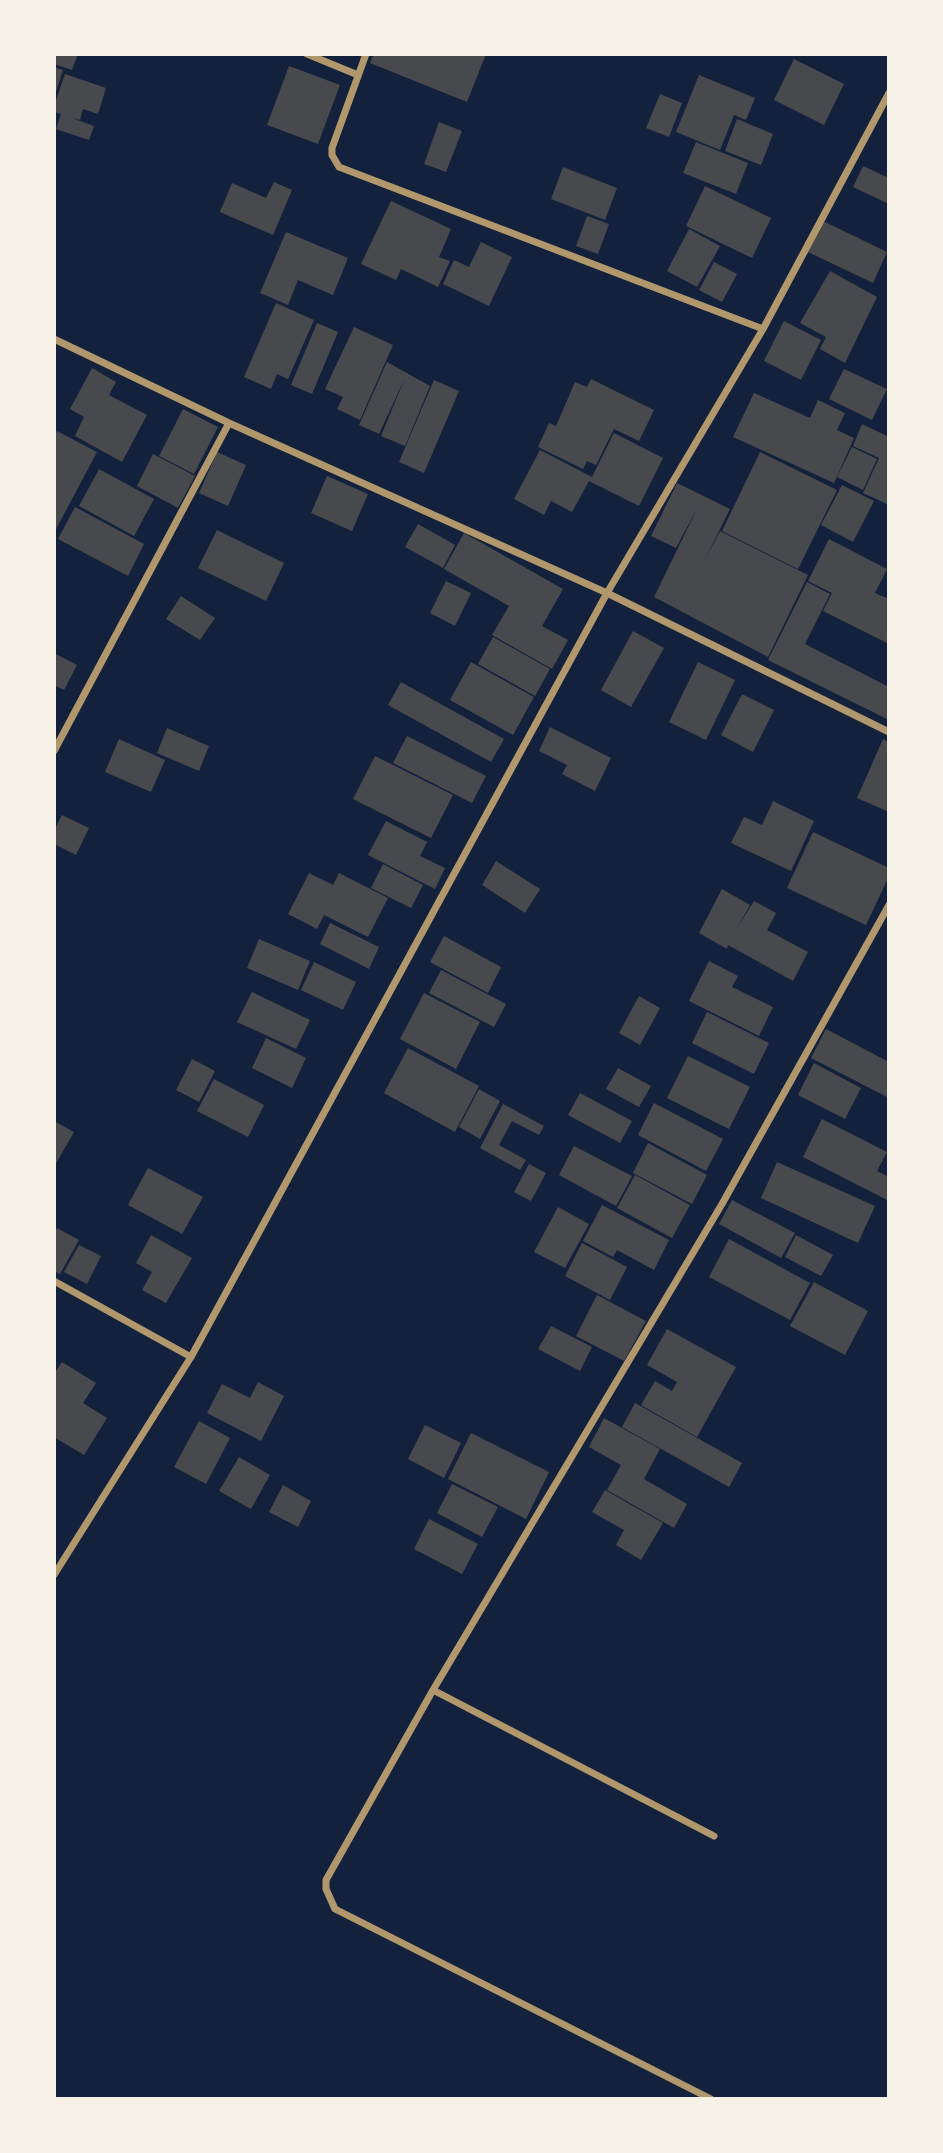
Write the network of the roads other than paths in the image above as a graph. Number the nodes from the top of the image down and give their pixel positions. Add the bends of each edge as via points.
1 (307, 54) edge
2 (366, 54) edge
3 (358, 75) junction
4 (889, 93) edge
5 (763, 329) junction
6 (54, 339) edge
7 (229, 423) junction
8 (607, 593) junction
9 (889, 732) edge
10 (54, 751) edge
11 (889, 905) edge
12 (54, 1281) edge
13 (191, 1357) junction
14 (54, 1574) edge
15 (433, 1690) junction
16 (714, 1836) dead end
17 (711, 2099) edge

1 - 3 street
2 - 3 street
3 - 5 street via 332,148 339,167
4 - 5 street
5 - 8 street
6 - 7 street
7 - 8 street
7 - 10 street
8 - 9 street
8 - 13 street
11 - 15 street via 722,1204
12 - 13 street
13 - 14 street
15 - 16 street
15 - 17 street via 326,1880 335,1909

